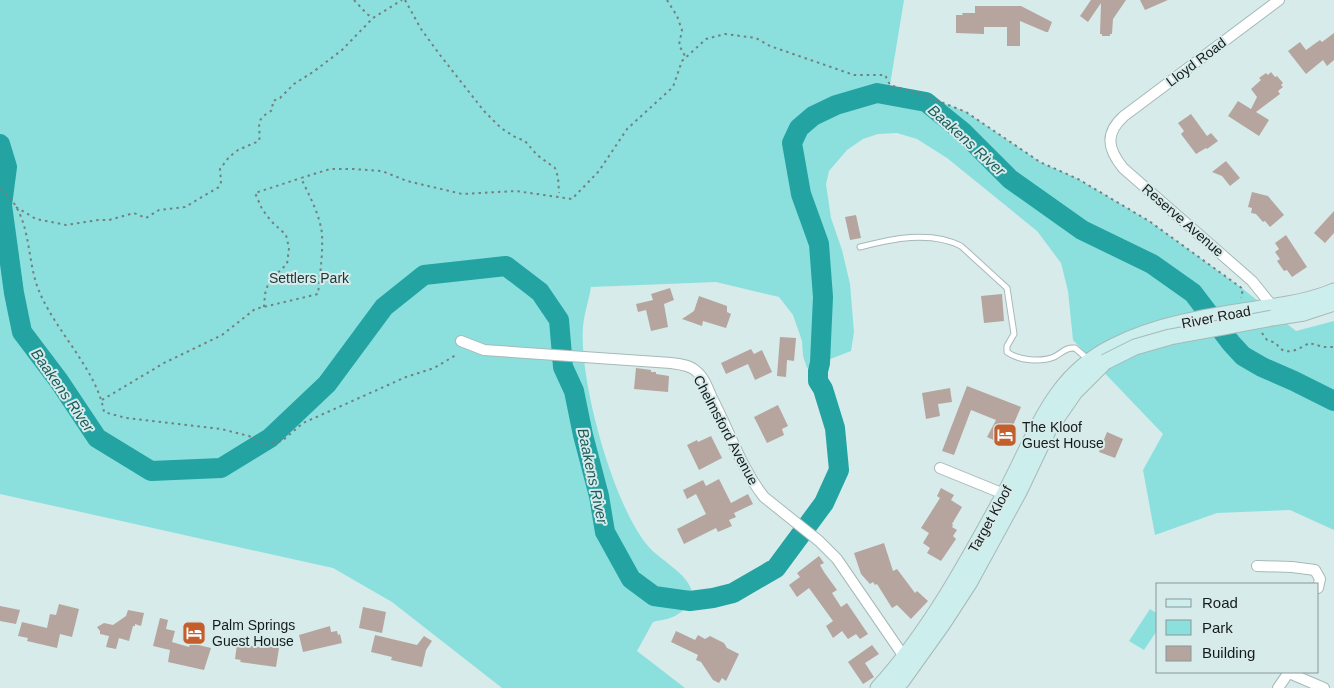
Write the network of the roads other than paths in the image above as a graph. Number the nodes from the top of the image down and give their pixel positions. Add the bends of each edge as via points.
1 (1279, 0) edge
2 (1113, 125) joint
3 (860, 247) dead end
4 (1334, 291) edge
5 (1334, 303) edge
6 (1272, 311) junction
7 (461, 341) dead end
8 (1099, 358) junction
9 (940, 468) dead end
10 (1004, 494) junction
11 (1256, 566) dead end
12 (1319, 584) edge
13 (908, 662) junction
14 (1288, 673) edge
15 (1291, 673) edge
16 (902, 686) edge
17 (878, 688) edge
18 (1278, 688) edge
19 (1324, 688) edge

1 - 2 street, Lloyd Road
2 - 6 street, Reserve Avenue via 1111,145 1123,168 1252,281
3 - 8 lane via 892,239 938,238 955,243 1007,288 1014,334 1007,352 1045,360 1067,348 1075,348
4 - 6 main road, River Road
5 - 6 main road, River Road via 1304,313
6 - 8 main road, River Road, bridge
6 - 8 main road, River Road via 1250,311 1147,332
7 - 13 street, Chelmsford Avenue via 484,350 678,364 696,371 758,490 837,559
8 - 10 main road, Target Kloof via 1067,382 1041,418
8 - 13 main road, Target Kloof via 1048,431 977,571 942,625
9 - 10 street
10 - 13 main road, Target Kloof
11 - 12 street via 1315,570
13 - 16 main road, Target Kloof
13 - 17 main road, Target Kloof
14 - 18 street
15 - 19 street

